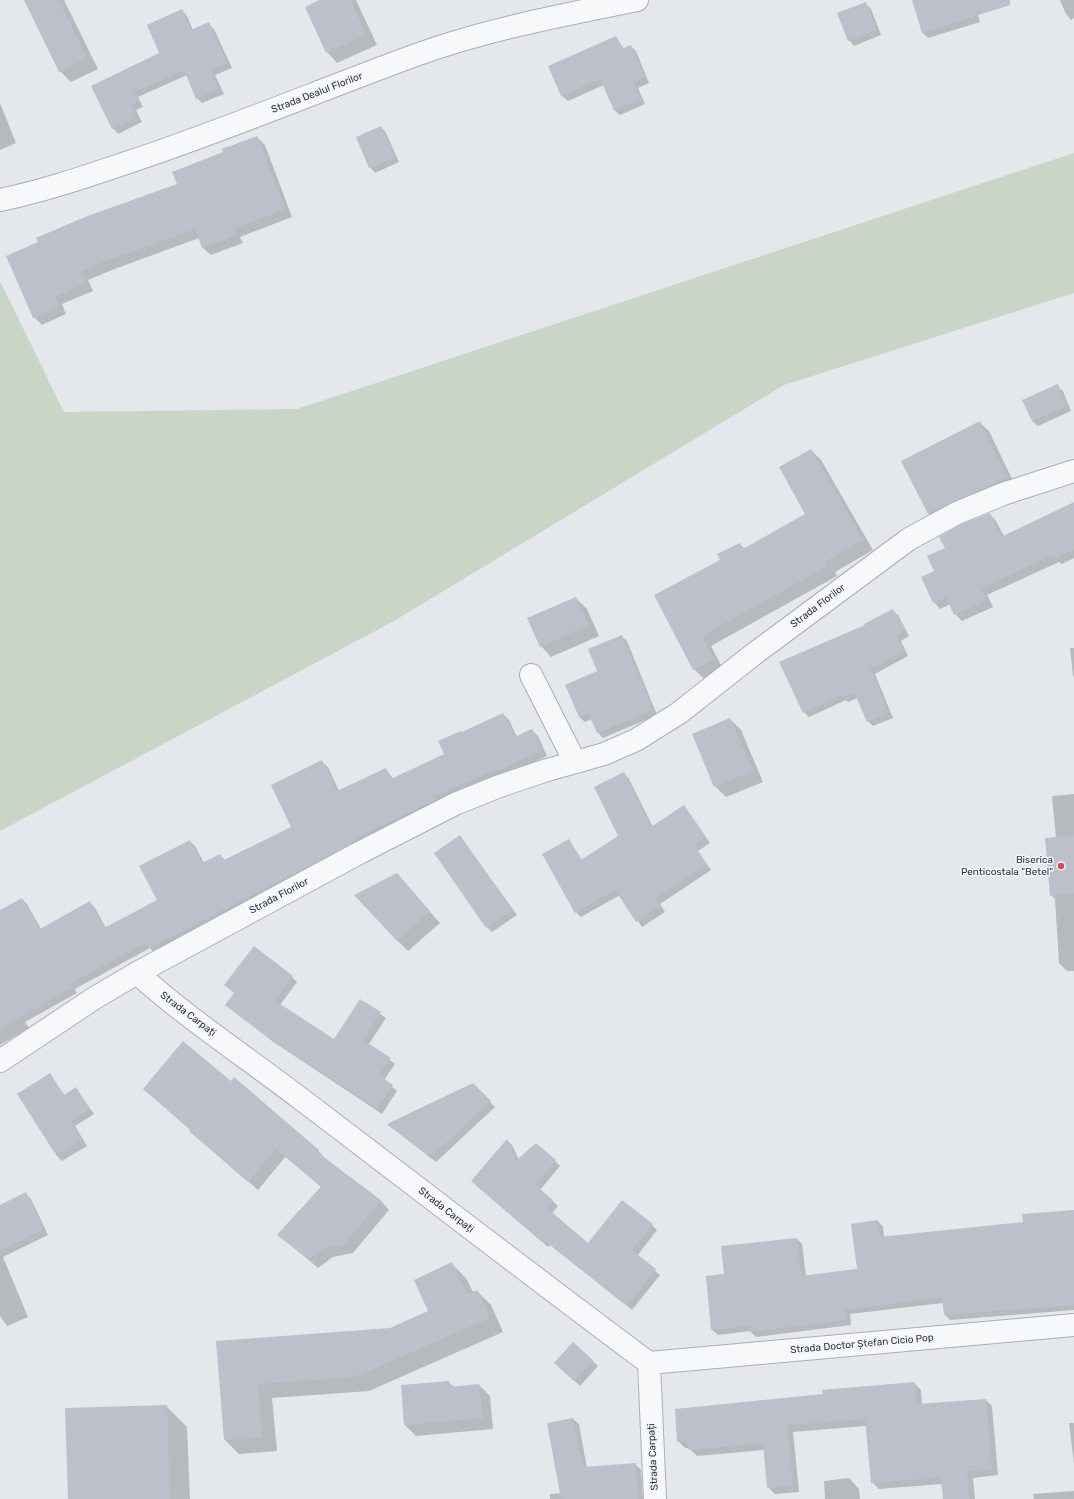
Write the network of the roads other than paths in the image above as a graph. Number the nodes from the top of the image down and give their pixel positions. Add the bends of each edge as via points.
1 (638, 0) edge
2 (0, 200) edge
3 (1074, 471) edge
4 (531, 675) dead end
5 (575, 762) junction
6 (137, 973) junction
7 (0, 1061) edge
8 (1074, 1325) edge
9 (649, 1363) junction
10 (655, 1499) edge

1 - 2 street, Strada Dealul Florilor via 479,34 416,55 173,147 94,174
3 - 5 street, Strada Florilor via 990,499 957,513 909,540 754,654 679,713 636,740 604,754
4 - 5 street
5 - 6 street, Strada Florilor via 497,787 455,804
6 - 7 street, Strada Florilor
6 - 9 street, Strada Carpați via 160,994
8 - 9 street, Strada Doctor Ștefan Cicio Pop
9 - 10 street, Strada Carpați

